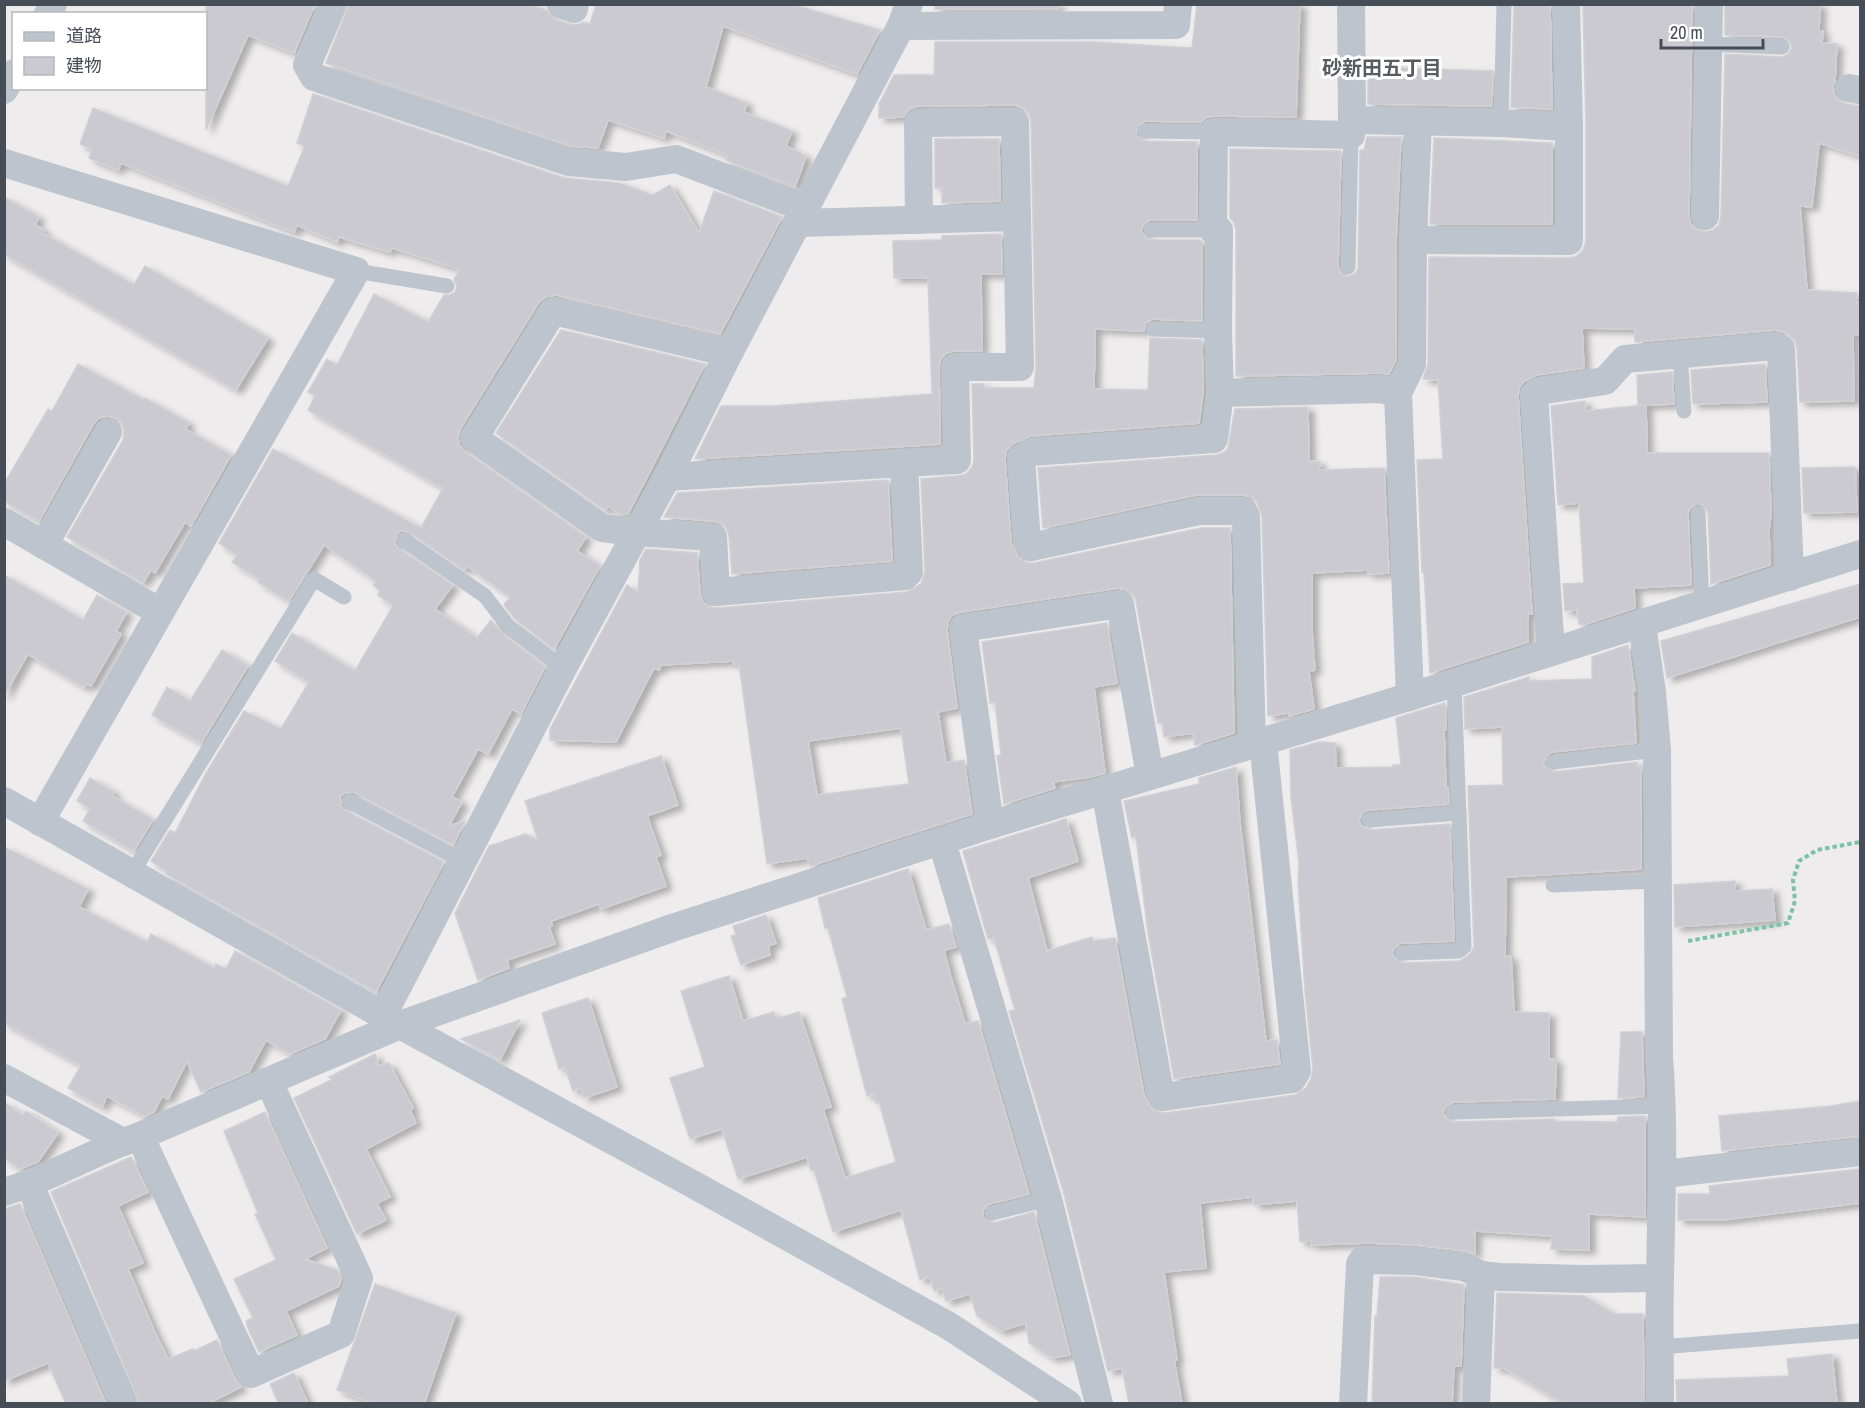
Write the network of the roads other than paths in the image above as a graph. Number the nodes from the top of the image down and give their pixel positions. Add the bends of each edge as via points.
1 (333, 4) edge
2 (561, 4) edge
3 (575, 4) edge
4 (1178, 4) edge
5 (1351, 4) edge
6 (1504, 4) edge
7 (1566, 4) edge
8 (1709, 4) edge
9 (904, 10) edge
10 (1709, 44) junction
11 (1782, 47) dead end
12 (12, 75) edge
13 (4, 90) edge
14 (1418, 121) junction
15 (1501, 123) junction
16 (1352, 127) junction
17 (1569, 127) junction
18 (1145, 131) dead end
19 (1214, 132) junction
20 (4, 163) edge
21 (801, 215) junction
22 (1706, 216) dead end
23 (1017, 217) junction
24 (920, 220) junction
25 (1151, 230) dead end
26 (1213, 230) junction
27 (1413, 240) junction
28 (1348, 267) dead end
29 (356, 271) junction
30 (447, 286) dead end
31 (1153, 329) dead end
32 (1218, 331) junction
33 (729, 353) junction
34 (1680, 353) junction
35 (1220, 393) junction
36 (1398, 393) junction
37 (1684, 411) dead end
38 (108, 432) dead end
39 (904, 463) junction
40 (667, 477) junction
41 (1698, 513) dead end
42 (4, 522) edge
43 (635, 532) junction
44 (404, 540) dead end
45 (44, 545) junction
46 (1860, 554) edge
47 (1790, 577) junction
48 (344, 597) dead end
49 (1702, 604) junction
50 (160, 612) junction
51 (1642, 624) junction
52 (1551, 652) junction
53 (563, 669) junction
54 (1454, 683) junction
55 (1410, 697) junction
56 (1258, 743) junction
57 (1657, 750) junction
58 (1553, 762) dead end
59 (1150, 776) junction
60 (1105, 790) junction
61 (4, 801) edge
62 (349, 801) dead end
63 (1459, 813) junction
64 (1369, 820) dead end
65 (40, 822) junction
66 (990, 825) junction
67 (942, 842) junction
68 (463, 861) junction
69 (132, 873) junction
70 (1658, 881) junction
71 (1553, 885) dead end
72 (1402, 953) dead end
73 (392, 1020) junction
74 (4, 1078) edge
75 (268, 1082) junction
76 (1663, 1106) junction
77 (1453, 1112) dead end
78 (131, 1139) junction
79 (1860, 1152) edge
80 (1663, 1174) junction
81 (17, 1189) edge
82 (1048, 1199) junction
83 (992, 1213) dead end
84 (1481, 1275) junction
85 (1660, 1278) junction
86 (1860, 1331) edge
87 (1660, 1347) junction
88 (124, 1404) edge
89 (1068, 1404) edge
90 (1099, 1404) edge
91 (1353, 1404) edge
92 (1476, 1404) edge
93 (1660, 1404) edge

1 - 21 street via 307,65 314,77 569,162 626,167 676,159
2 - 3 street via 574,9
4 - 9 street via 1176,25
5 - 16 street
6 - 15 lane
7 - 17 street
8 - 10 street
9 - 21 street
10 - 11 lane
10 - 22 street
12 - 13 street
14 - 15 street
14 - 16 street
14 - 27 street
15 - 17 street
16 - 19 street
16 - 28 lane
17 - 27 street via 1569,240
18 - 19 lane
19 - 26 street
20 - 29 street
21 - 24 street
21 - 33 street
23 - 24 street
23 - 24 street via 1015,122 918,123
23 - 39 street via 1020,367 956,367 957,460
25 - 26 lane
26 - 32 street via 1219,230
27 - 36 street via 1412,364
29 - 30 lane
29 - 50 street
31 - 32 lane
32 - 35 street
33 - 40 street
33 - 43 street via 553,312 474,438 602,528
34 - 37 lane
34 - 47 street via 1776,346 1781,349
34 - 52 street via 1624,359 1605,381 1534,395
35 - 36 street via 1380,389
35 - 56 street via 1214,439 1031,452 1021,458 1027,542 1031,547 1199,511 1243,512
36 - 55 street
38 - 45 street
39 - 40 street
39 - 43 street via 909,572 905,576 716,592 713,537
40 - 43 street
41 - 49 lane
42 - 45 street
43 - 53 street
44 - 53 lane via 485,596 508,626
45 - 50 street
46 - 47 street
47 - 49 street
48 - 69 lane via 314,579
49 - 51 street
50 - 65 street
51 - 52 street
51 - 57 street
52 - 54 street
53 - 68 street
54 - 55 street
54 - 63 lane
55 - 56 street
56 - 59 street
56 - 60 street via 1297,1071 1292,1079 1163,1097
57 - 58 lane
57 - 70 street
59 - 60 street
59 - 66 street via 1120,604 963,628
60 - 66 street
61 - 65 street
62 - 68 lane
63 - 64 lane
63 - 72 lane via 1464,947 1459,951
65 - 69 street
66 - 67 street
67 - 73 street
67 - 82 street
68 - 73 street
69 - 73 street
70 - 71 lane
70 - 76 street
73 - 75 street
73 - 89 street via 949,1326
74 - 78 street
75 - 78 street
75 - 78 street via 359,1278 341,1335 251,1374
76 - 77 lane
76 - 80 street
78 - 81 street
79 - 80 street
80 - 85 street
81 - 88 street
82 - 83 lane
82 - 90 street
84 - 85 street
84 - 91 street via 1464,1266 1363,1260
84 - 92 street
85 - 87 street
86 - 87 lane
87 - 93 street

